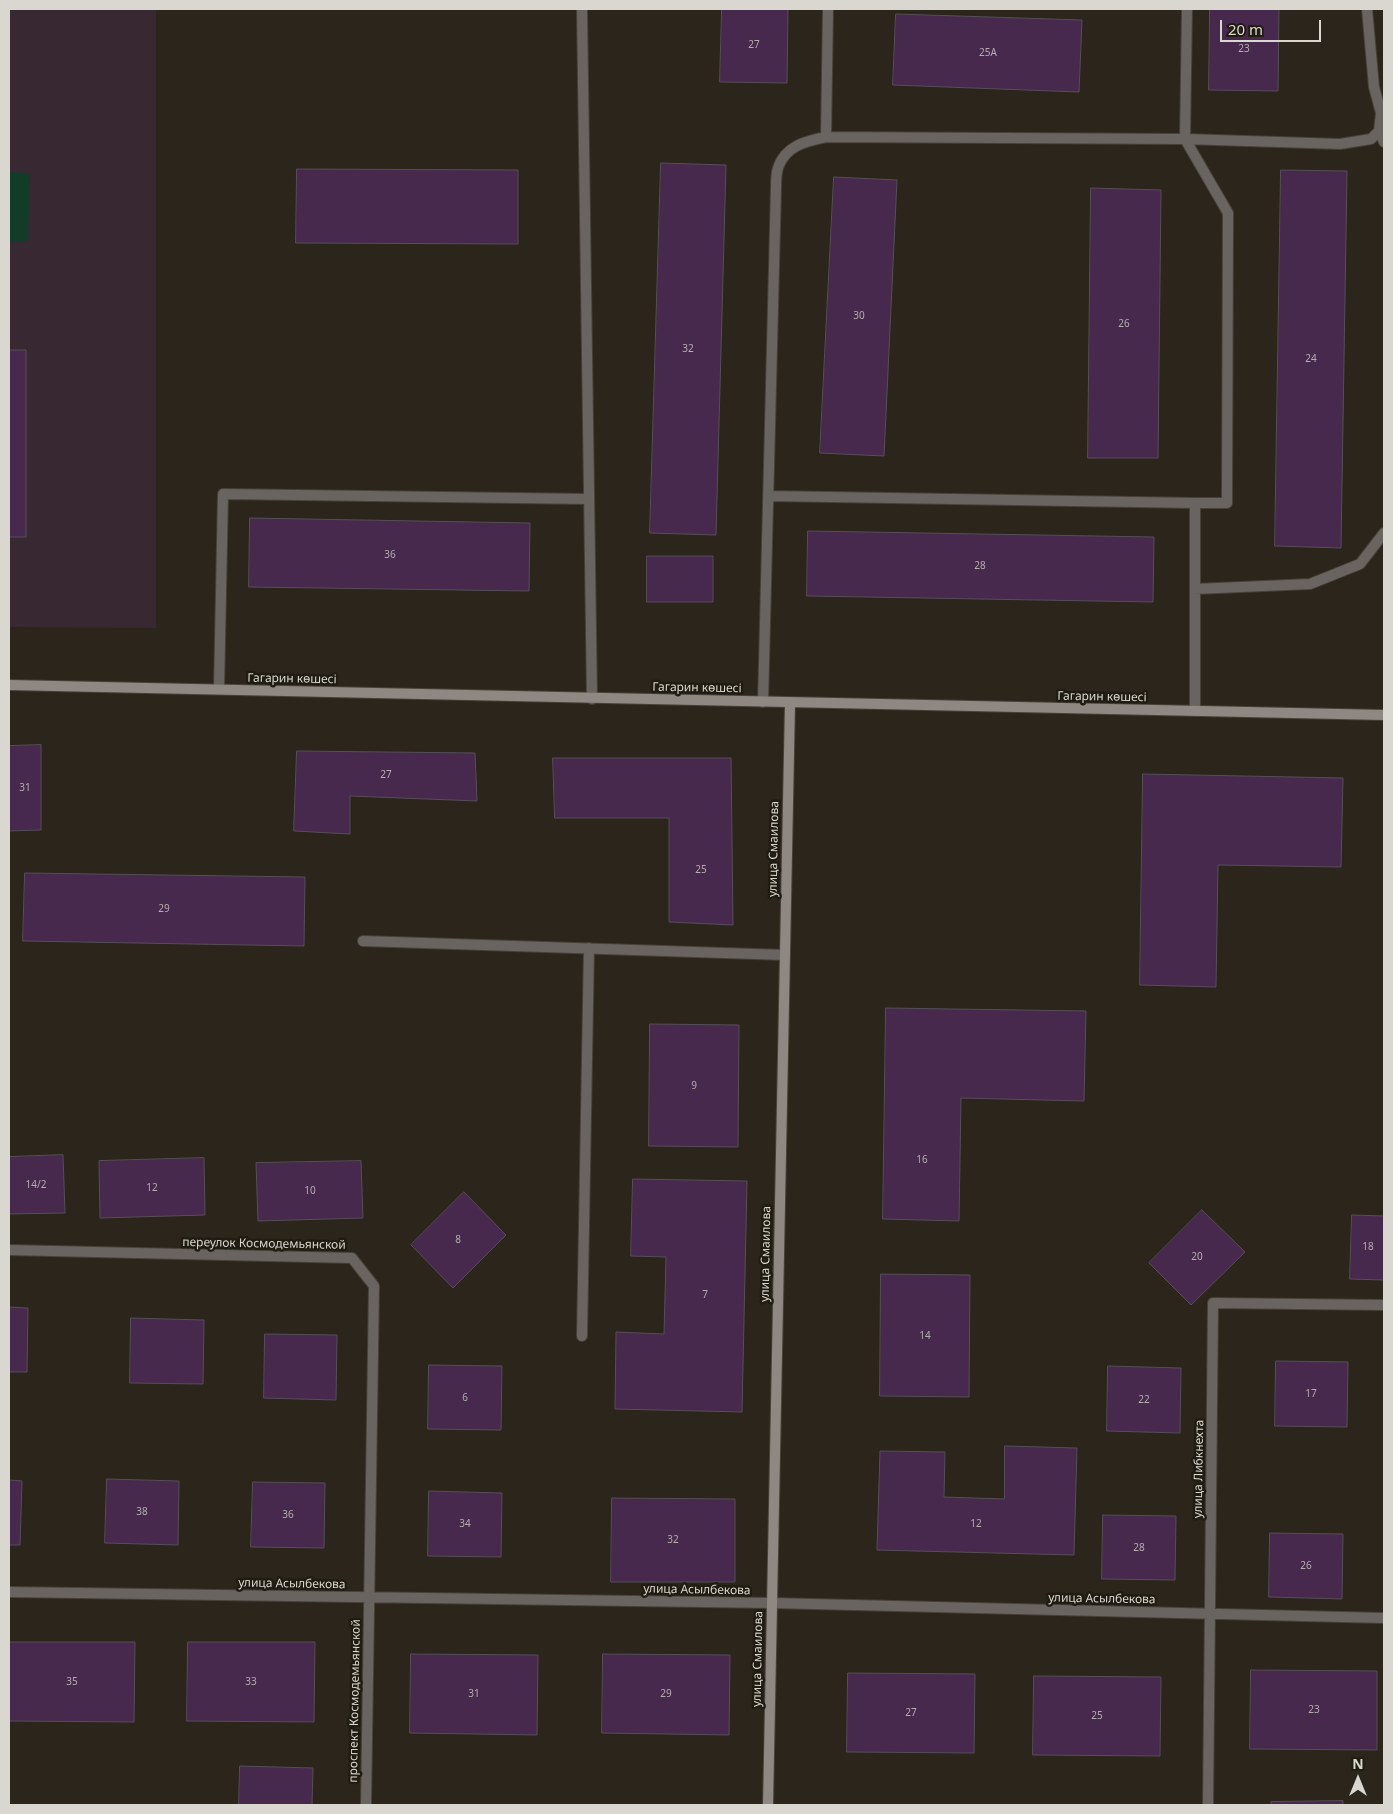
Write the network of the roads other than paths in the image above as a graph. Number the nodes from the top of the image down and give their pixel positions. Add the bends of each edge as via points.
1 (582, 9) edge
2 (828, 9) edge
3 (1187, 9) edge
4 (1367, 9) edge
5 (1379, 131) junction
6 (826, 137) junction
7 (1185, 139) junction
8 (1384, 142) edge
9 (769, 496) junction
10 (589, 499) junction
11 (1195, 503) junction
12 (1384, 534) edge
13 (1195, 589) junction
14 (9, 685) edge
15 (219, 690) junction
16 (592, 698) junction
17 (763, 702) junction
18 (790, 703) junction
19 (1195, 711) junction
20 (1384, 715) edge
21 (363, 941) dead end
22 (589, 948) junction
23 (785, 955) junction
24 (9, 1250) edge
25 (1384, 1305) edge
26 (582, 1336) dead end
27 (9, 1592) edge
28 (370, 1598) junction
29 (772, 1603) junction
30 (1210, 1614) junction
31 (1384, 1618) edge
32 (366, 1805) edge
33 (768, 1805) edge
34 (1208, 1805) edge

1 - 10 street
2 - 6 street
3 - 7 street
4 - 5 street via 1374,87 1381,113
5 - 7 street via 1370,139 1340,144
5 - 8 street
6 - 7 street
6 - 9 street via 804,142 789,150 778,168
7 - 11 street via 1228,213 1227,503
9 - 11 street
9 - 17 street
10 - 15 street via 223,494
10 - 16 street
11 - 13 street
12 - 13 street via 1360,564 1310,584
13 - 19 street
14 - 15 street, Гагарин көшесі
15 - 16 street, Гагарин көшесі
16 - 17 street, Гагарин көшесі
17 - 18 street, Гагарин көшесі
18 - 19 street, Гагарин көшесі
18 - 23 street, улица Смаилова
19 - 20 street, Гагарин көшесі
21 - 22 street
22 - 23 street
22 - 26 street
23 - 29 street, улица Смаилова
24 - 28 street, переулок Космодемьянской via 352,1258 374,1286
25 - 30 street, улица Либкнехта via 1213,1303
27 - 28 street, улица Асылбекова
28 - 29 street, улица Асылбекова
28 - 32 street, проспект Космодемьянской
29 - 30 street, улица Асылбекова
29 - 33 street, улица Смаилова
30 - 31 street, улица Асылбекова
30 - 34 street, улица Либкнехта

